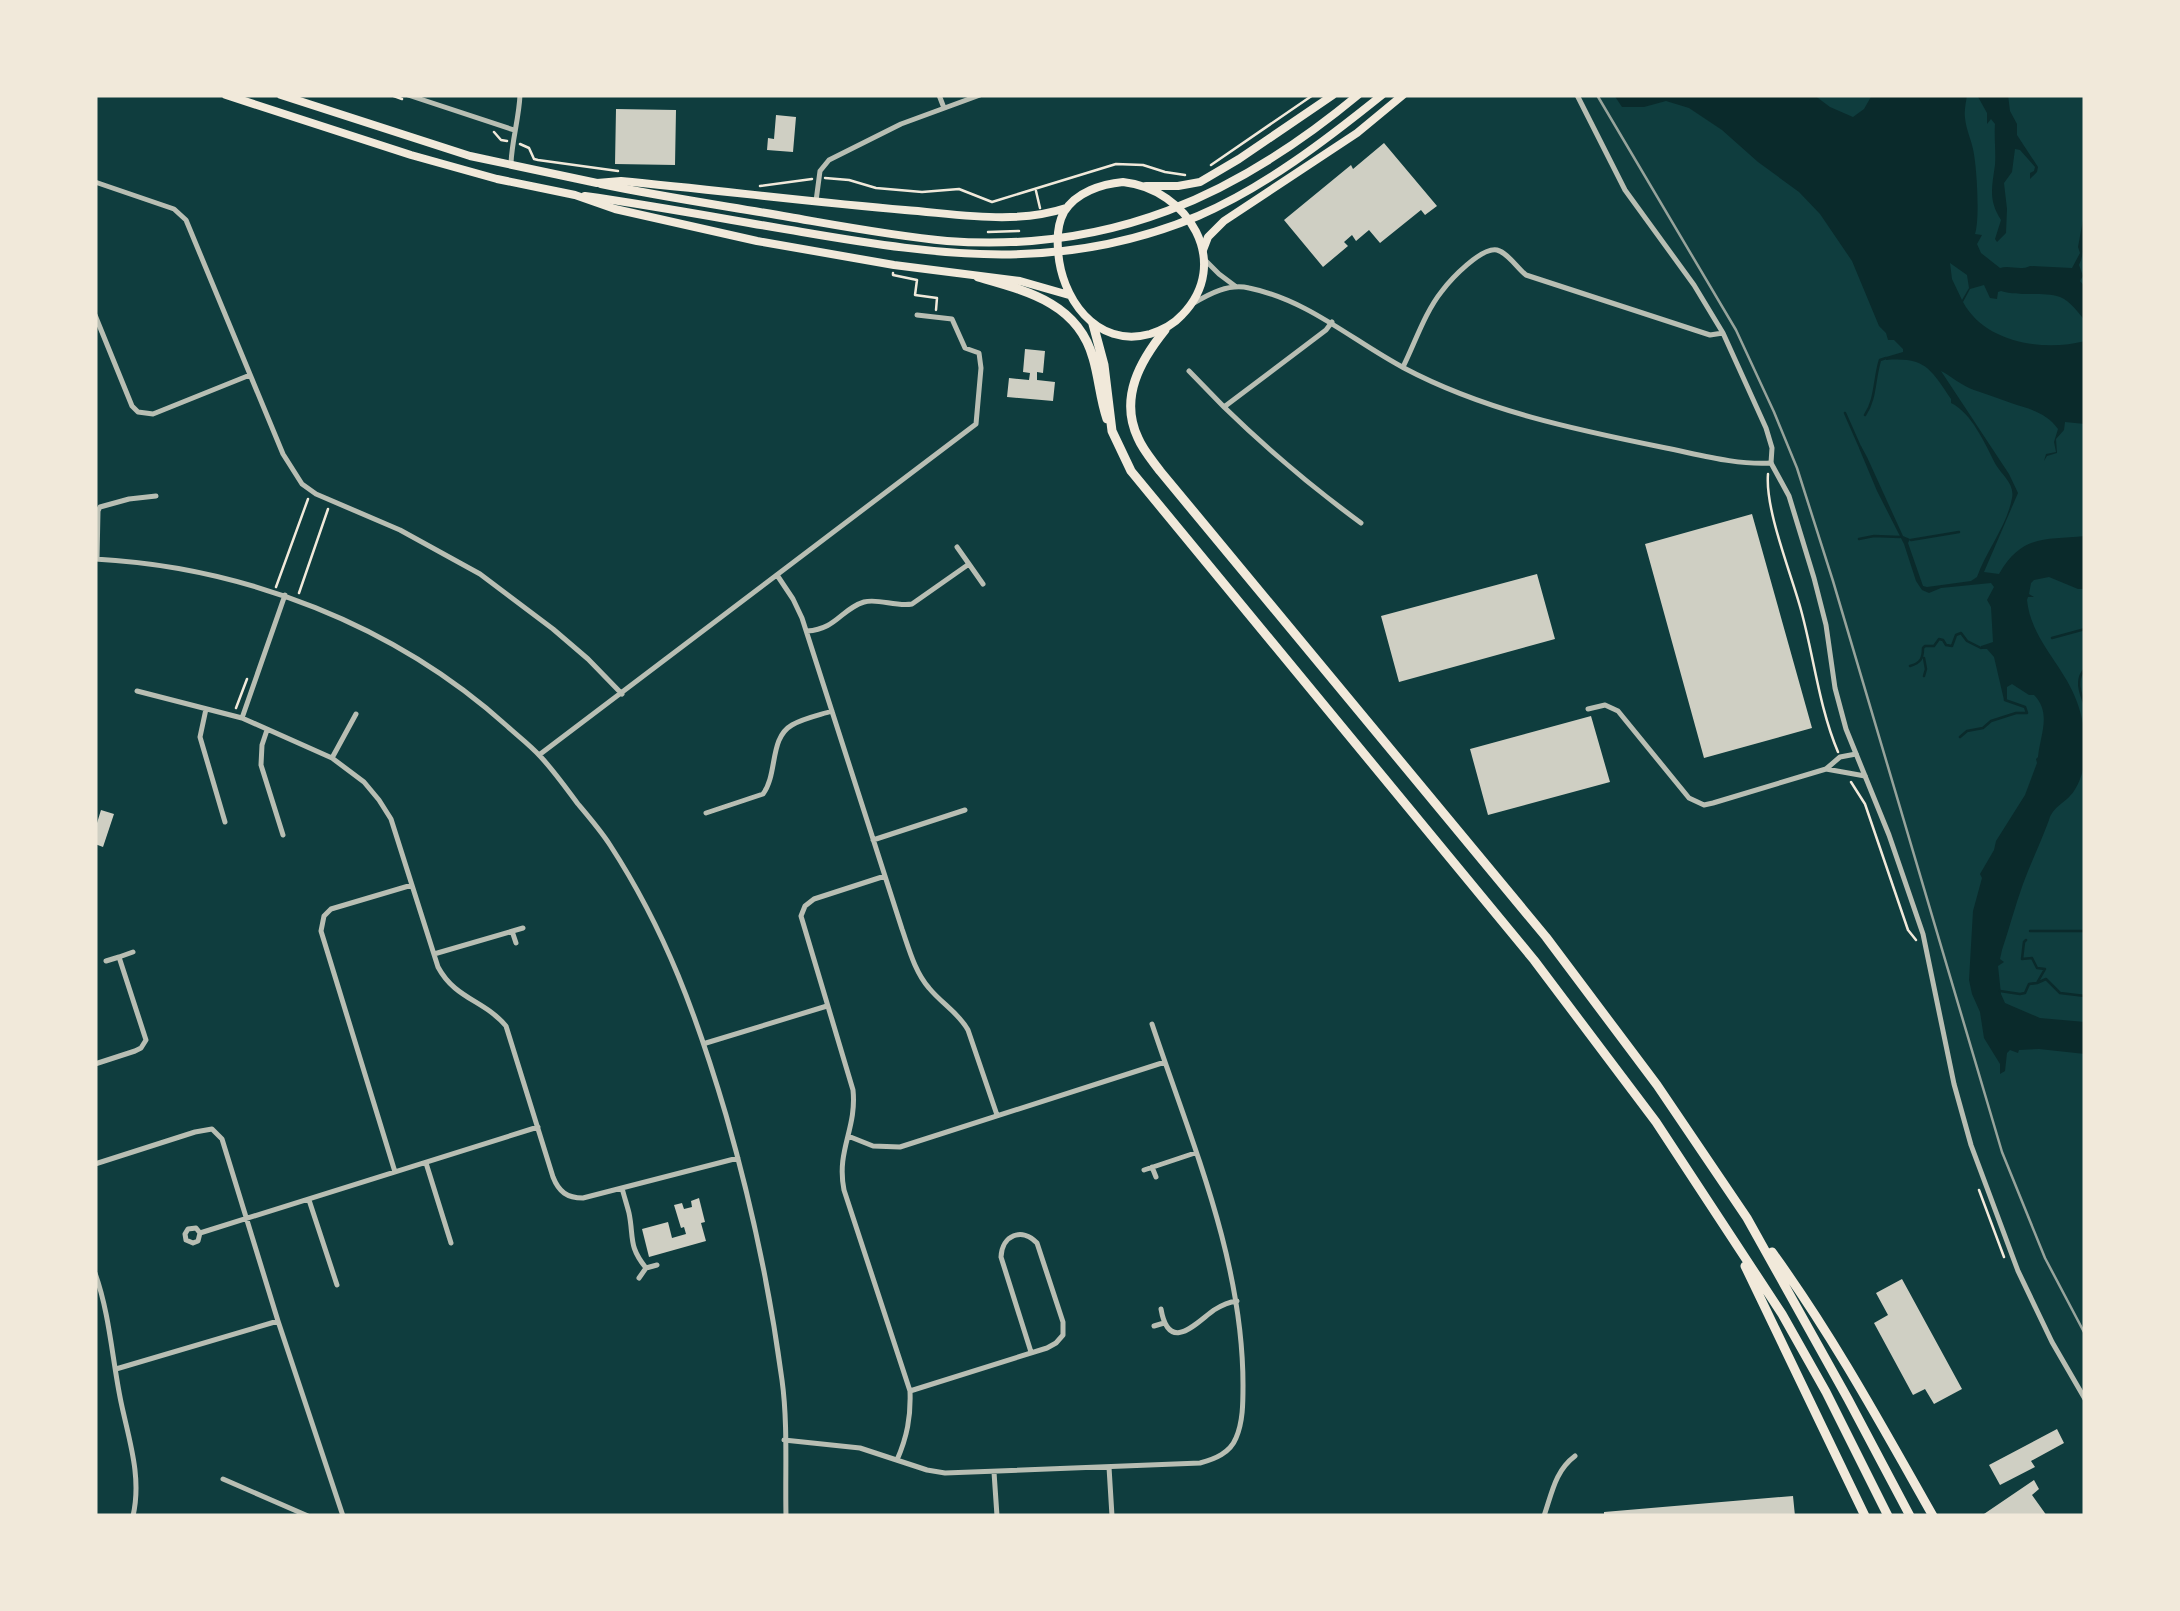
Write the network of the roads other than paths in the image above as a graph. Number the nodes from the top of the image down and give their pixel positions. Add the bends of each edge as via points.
1 (226, 95) edge
2 (281, 95) edge
3 (408, 95) edge
4 (520, 95) edge
5 (939, 95) edge
6 (980, 95) edge
7 (1333, 95) edge
8 (1358, 95) edge
9 (1382, 95) edge
10 (1403, 95) edge
11 (1576, 95) edge
12 (944, 108) junction
13 (514, 130) junction
14 (511, 166) junction
15 (95, 182) edge
16 (596, 183) junction
17 (1146, 186) junction
18 (575, 195) junction
19 (816, 201) junction
20 (1066, 208) junction
21 (1204, 255) junction
22 (978, 276) junction
23 (1235, 286) junction
24 (1070, 295) junction
25 (1192, 304) junction
26 (95, 315) edge
27 (917, 316) dead end
28 (1332, 322) junction
29 (1093, 324) junction
30 (1164, 330) junction
31 (1722, 333) junction
32 (1403, 367) junction
33 (1189, 371) dead end
34 (251, 375) junction
35 (1224, 407) junction
36 (1112, 431) junction
37 (1772, 464) junction
38 (156, 496) dead end
39 (1360, 522) dead end
40 (957, 547) dead end
41 (96, 559) edge
42 (968, 564) junction
43 (777, 575) junction
44 (983, 584) dead end
45 (285, 595) junction
46 (806, 631) junction
47 (137, 691) dead end
48 (622, 694) junction
49 (206, 708) junction
50 (1588, 709) dead end
51 (832, 711) junction
52 (356, 714) dead end
53 (242, 718) junction
54 (267, 730) junction
55 (1856, 754) junction
56 (539, 755) junction
57 (332, 758) junction
58 (1826, 769) junction
59 (1865, 776) junction
60 (965, 810) dead end
61 (706, 813) dead end
62 (225, 822) dead end
63 (283, 835) dead end
64 (873, 840) junction
65 (885, 876) junction
66 (413, 884) junction
67 (523, 928) dead end
68 (512, 931) junction
69 (516, 943) dead end
70 (133, 952) dead end
71 (434, 954) junction
72 (119, 957) junction
73 (106, 962) dead end
74 (827, 1006) junction
75 (1152, 1024) dead end
76 (705, 1043) junction
77 (1164, 1062) junction
78 (95, 1064) edge
79 (997, 1115) junction
80 (538, 1127) junction
81 (848, 1136) junction
82 (1195, 1152) junction
83 (738, 1158) junction
84 (426, 1163) junction
85 (95, 1164) edge
86 (394, 1172) junction
87 (1156, 1177) dead end
88 (622, 1188) junction
89 (310, 1200) junction
90 (1746, 1218) junction
91 (247, 1219) junction
92 (1726, 1227) junction
93 (200, 1233) dead end
94 (451, 1243) dead end
95 (657, 1264) dead end
96 (646, 1268) junction
97 (95, 1274) edge
98 (639, 1278) dead end
99 (337, 1285) dead end
100 (1237, 1300) junction
101 (1160, 1309) dead end
102 (278, 1321) junction
103 (1164, 1322) junction
104 (1154, 1326) dead end
105 (1031, 1352) junction
106 (116, 1369) junction
107 (910, 1392) junction
108 (2085, 1399) edge
109 (784, 1440) junction
110 (1576, 1456) dead end
111 (898, 1460) junction
112 (1109, 1467) junction
113 (994, 1472) junction
114 (223, 1479) dead end
115 (133, 1516) edge
116 (308, 1516) edge
117 (343, 1516) edge
118 (786, 1516) edge
119 (998, 1516) edge
120 (1112, 1516) edge
121 (1544, 1516) edge
122 (1864, 1516) edge
123 (1888, 1516) edge
124 (1910, 1516) edge
125 (1932, 1516) edge

1 - 18 main road via 411,155
2 - 14 main road
3 - 13 street
4 - 13 street
5 - 12 street
6 - 12 street
7 - 17 main road via 1200,182
8 - 16 main road via 1218,190 1118,228 1050,240 945,240
9 - 18 main road via 1278,171 1200,215 1135,238 1064,252 972,255 890,247
10 - 21 main road via 1224,221 1208,237
11 - 31 street via 1625,190
12 - 19 street via 829,160
13 - 14 street
14 - 16 main road
15 - 34 street via 181,213
16 - 19 main road
17 - 20 main road via 1100,186
17 - 21 main road via 1180,209
18 - 22 main road via 757,241
19 - 20 main road via 1004,217
20 - 24 main road via 1058,243
21 - 23 street
21 - 25 main road
22 - 24 main road
22 - 36 highway via 1037,295 1075,322 1092,353
23 - 25 street
23 - 28 street
24 - 29 main road
25 - 30 main road
26 - 34 street via 138,412 153,414
27 - 43 street via 952,319 966,348 979,352 976,424
28 - 32 street
28 - 35 street
29 - 30 main road via 1128,337
29 - 36 highway
30 - 90 highway via 1132,386 1140,443 1546,937
31 - 32 street via 1526,275 1497,250 1474,259 1441,292
31 - 37 street via 1766,428
32 - 37 street via 1516,413 1742,464
33 - 35 street
34 - 48 street via 302,484 480,574 553,629
35 - 39 street via 1274,456
36 - 92 highway via 1137,478 1534,960
37 - 55 street via 1814,578 1839,705
38 - 41 street via 100,508
40 - 42 street
41 - 45 street
42 - 44 street
42 - 46 street via 912,604 868,601 828,627
43 - 46 street
43 - 48 street
45 - 53 street
45 - 56 street via 439,672
46 - 51 street
47 - 49 street
48 - 56 street
49 - 53 street
49 - 62 street via 200,737
50 - 58 street via 1606,705 1618,711 1689,798 1704,804
51 - 61 street via 784,731 763,794
51 - 64 street
52 - 57 street
53 - 54 street
54 - 57 street
54 - 63 street via 261,765
55 - 58 street
55 - 59 street
56 - 76 street via 609,842 677,969
57 - 66 street via 380,800
58 - 59 street
59 - 108 street via 1922,934 1954,1084 1994,1211
60 - 64 street
64 - 65 street
65 - 74 street via 814,899 802,911
65 - 79 street via 917,970 961,1017
66 - 71 street
66 - 86 street via 331,909 321,931
67 - 68 street
68 - 69 street
68 - 71 street
70 - 72 street
71 - 80 street via 453,988 506,1026
72 - 73 street
72 - 78 street via 146,1040 136,1051
74 - 76 street
74 - 81 street via 853,1090
75 - 77 street
76 - 83 street
77 - 79 street
77 - 82 street
79 - 81 street via 900,1147
80 - 84 street
80 - 88 street via 565,1196
81 - 107 street via 844,1190
82 - 87 street via 1148,1168
82 - 100 street
83 - 88 street
83 - 109 street via 761,1248
84 - 86 street
84 - 94 street
85 - 91 street via 212,1129 222,1139
86 - 89 street
88 - 96 street via 630,1240
89 - 91 street
89 - 99 street
90 - 124 highway
90 - 125 highway via 1804,1296
91 - 93 street
91 - 102 street
92 - 122 highway
92 - 123 highway via 1826,1392
95 - 96 street
96 - 98 street
97 - 106 street
100 - 103 street via 1190,1330
100 - 112 street via 1243,1408 1236,1440 1200,1463
101 - 103 street
102 - 106 street
102 - 117 street
103 - 104 street
105 - 105 street via 1056,1343 1063,1322 1037,1243 1020,1234 1007,1238 1001,1257
105 - 107 street
106 - 115 street via 136,1465
107 - 111 street
109 - 111 street via 860,1448
109 - 118 street
110 - 121 street via 1558,1473
111 - 113 street via 945,1473
112 - 113 street
112 - 120 street
113 - 119 street
114 - 116 street

